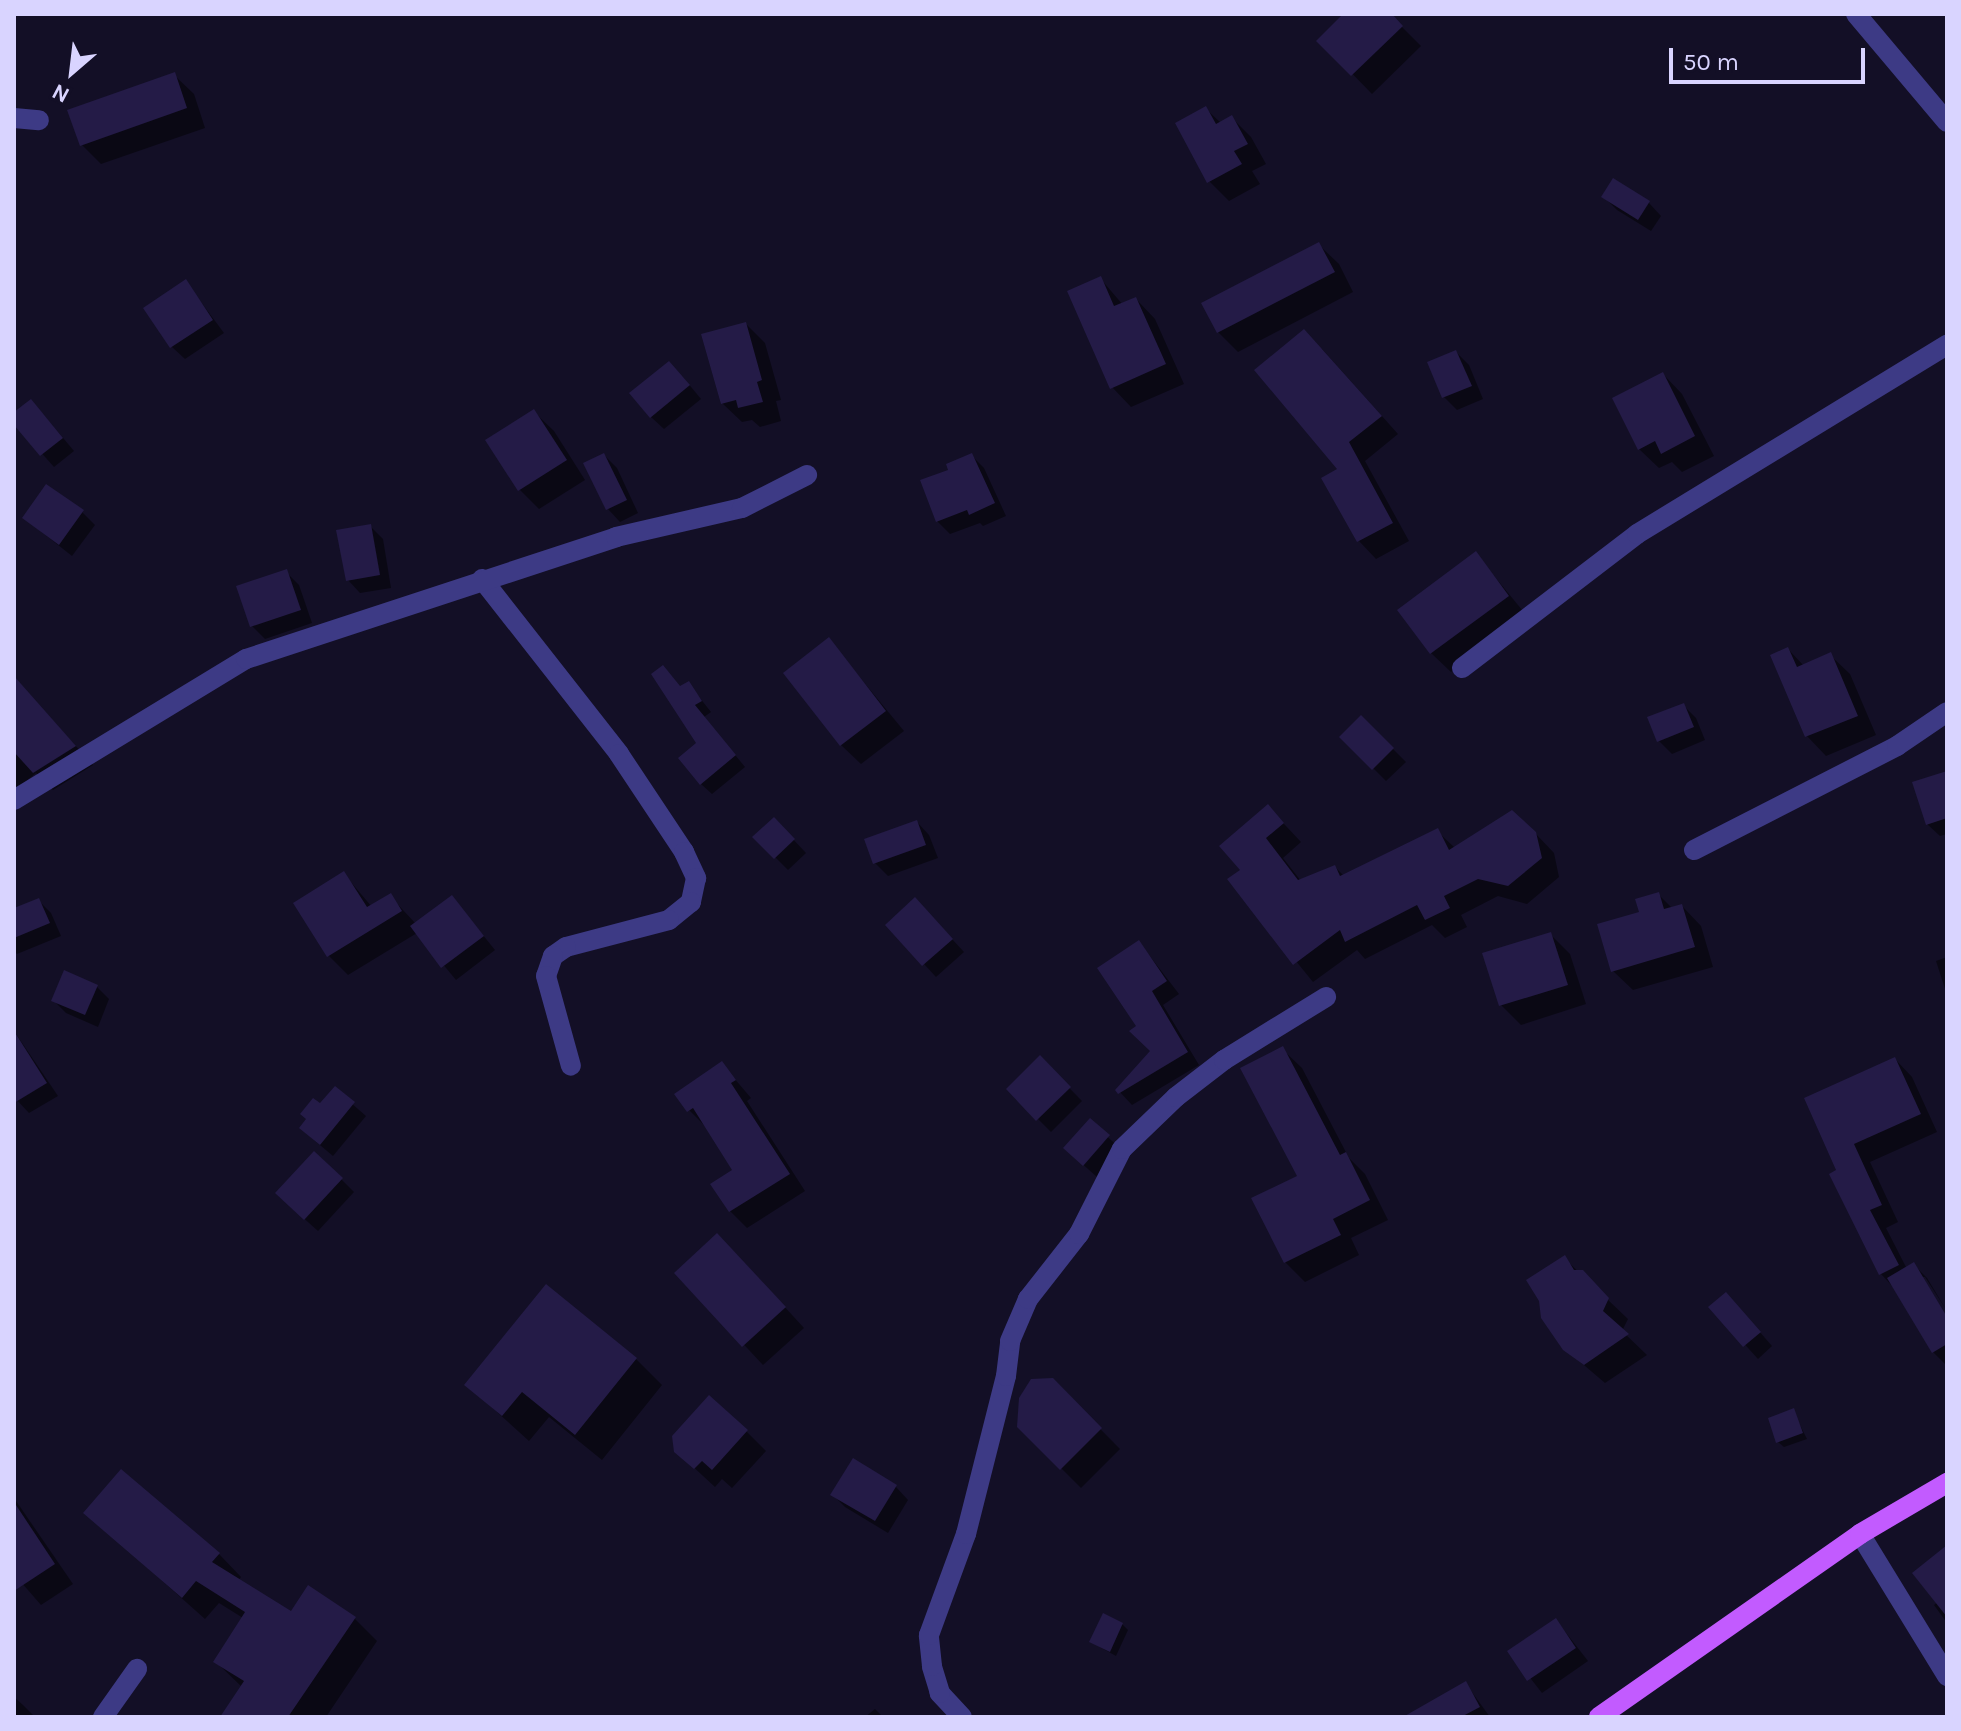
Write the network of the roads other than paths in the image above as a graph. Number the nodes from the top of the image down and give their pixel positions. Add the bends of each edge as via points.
1 (1856, 14) edge
2 (14, 118) edge
3 (39, 120) dead end
4 (1947, 122) edge
5 (1947, 345) edge
6 (807, 475) dead end
7 (482, 579) junction
8 (1462, 668) dead end
9 (1947, 712) edge
10 (14, 800) edge
11 (1694, 850) dead end
12 (1326, 997) dead end
13 (571, 1066) dead end
14 (1947, 1483) edge
15 (1860, 1534) junction
16 (137, 1669) dead end
17 (1947, 1676) edge
18 (103, 1717) edge
19 (962, 1717) edge
20 (1599, 1717) edge

1 - 4 street
2 - 3 street
5 - 8 street via 1637,534
6 - 7 street via 742,508 616,537
7 - 10 street via 246,659
7 - 13 street via 619,754 696,878 691,902 669,920 566,947 553,956 546,976
9 - 11 street via 1897,746
12 - 19 street via 1224,1060 1122,1149 1079,1234 1028,1299 1010,1341 966,1534 929,1635 940,1693
14 - 15 main road
15 - 17 street
15 - 20 main road
16 - 18 street

